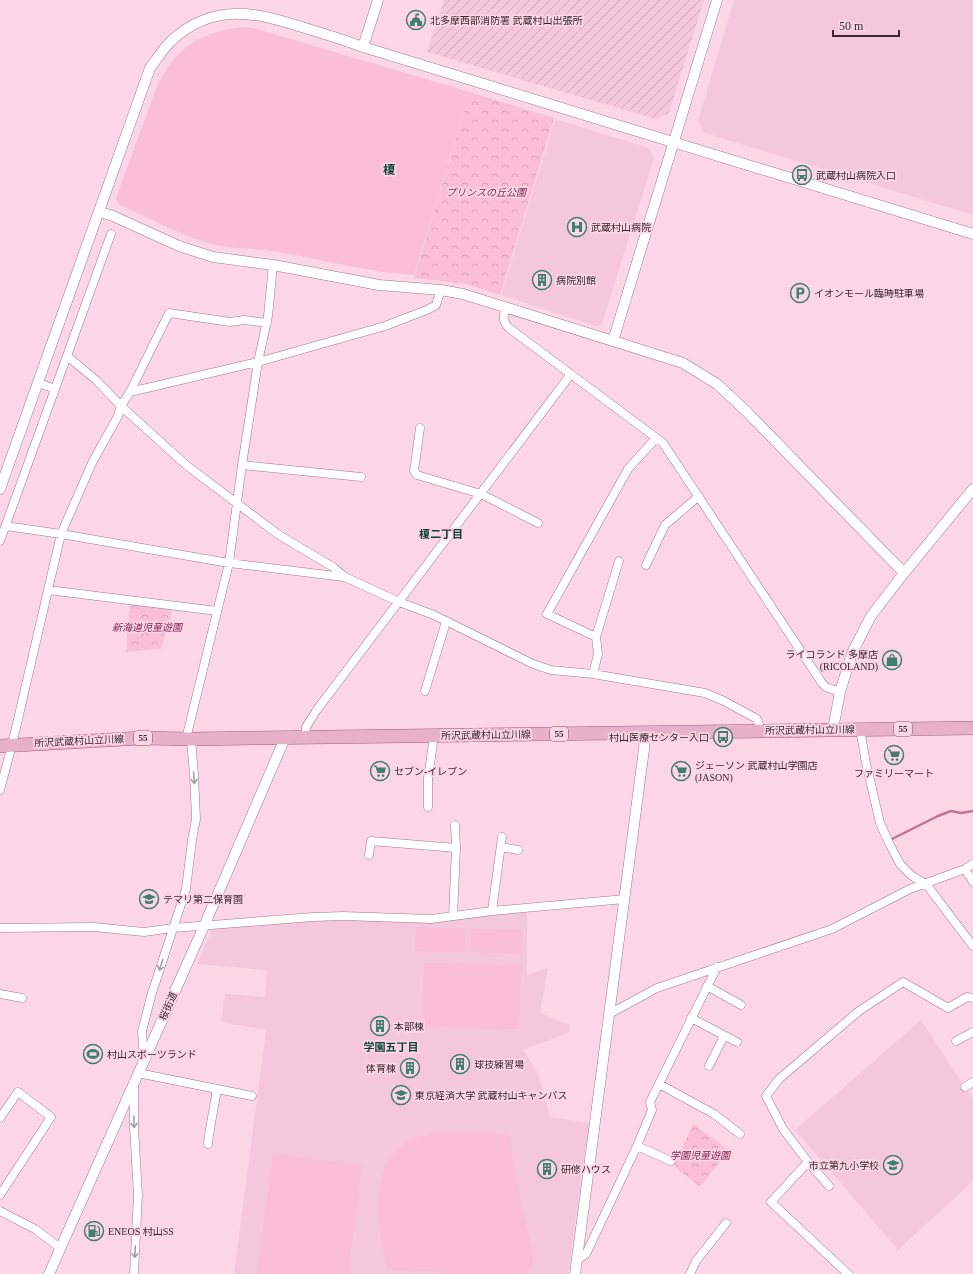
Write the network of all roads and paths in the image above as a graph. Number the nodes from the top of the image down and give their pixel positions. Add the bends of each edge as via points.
1 (378, 0) edge
2 (717, 0) edge
3 (363, 47) junction
4 (675, 141) junction
5 (100, 212) junction
6 (111, 234) dead end
7 (973, 234) edge
8 (273, 264) junction
9 (441, 290) junction
10 (506, 308) junction
11 (267, 323) junction
12 (613, 340) junction
13 (67, 356) junction
14 (258, 362) junction
15 (571, 374) junction
16 (39, 383) junction
17 (55, 389) junction
18 (130, 392) junction
19 (121, 406) junction
20 (420, 428) dead end
21 (656, 438) junction
22 (242, 465) junction
23 (361, 477) dead end
24 (0, 489) edge
25 (973, 489) edge
26 (481, 494) junction
27 (699, 496) junction
28 (237, 504) junction
29 (538, 524) dead end
30 (6, 526) junction
31 (61, 534) junction
32 (0, 541) edge
33 (619, 561) dead end
34 (229, 563) junction
35 (646, 565) dead end
36 (904, 573) junction
37 (345, 577) junction
38 (48, 590) junction
39 (399, 602) junction
40 (217, 611) junction
41 (446, 622) junction
42 (596, 638) junction
43 (592, 674) junction
44 (425, 691) dead end
45 (840, 692) junction
46 (973, 728) edge
47 (833, 729) junction
48 (860, 729) junction
49 (761, 731) junction
50 (645, 733) junction
51 (434, 736) junction
52 (305, 737) junction
53 (285, 738) junction
54 (188, 739) junction
55 (6, 745) edge
56 (0, 790) edge
57 (428, 807) dead end
58 (455, 825) dead end
59 (502, 837) dead end
60 (501, 847) junction
61 (456, 848) junction
62 (518, 850) dead end
63 (369, 855) dead end
64 (973, 864) edge
65 (965, 869) junction
66 (973, 882) edge
67 (926, 884) junction
68 (625, 899) junction
69 (492, 911) junction
70 (453, 916) junction
71 (204, 926) junction
72 (0, 928) edge
73 (173, 928) junction
74 (973, 946) edge
75 (717, 967) junction
76 (707, 986) junction
77 (0, 994) edge
78 (22, 998) dead end
79 (973, 998) edge
80 (741, 1005) dead end
81 (610, 1012) junction
82 (691, 1018) junction
83 (973, 1032) edge
84 (724, 1036) junction
85 (956, 1041) dead end
86 (736, 1042) dead end
87 (144, 1060) junction
88 (709, 1066) dead end
89 (138, 1073) junction
90 (973, 1082) edge
91 (134, 1083) junction
92 (659, 1084) junction
93 (965, 1087) dead end
94 (217, 1089) junction
95 (252, 1096) dead end
96 (0, 1118) edge
97 (740, 1134) dead end
98 (208, 1144) dead end
99 (637, 1146) junction
100 (671, 1161) dead end
101 (808, 1162) junction
102 (829, 1186) dead end
103 (0, 1195) edge
104 (0, 1211) edge
105 (726, 1223) dead end
106 (60, 1248) junction
107 (577, 1260) junction
108 (49, 1274) edge
109 (134, 1274) edge
110 (575, 1274) edge
111 (690, 1274) edge
112 (848, 1274) edge

1 - 3 street
2 - 4 street
3 - 4 street
3 - 5 street via 256,14 213,17 185,30 170,41 150,68
4 - 7 street
4 - 12 street
5 - 8 street via 203,254
5 - 16 street
6 - 13 street
8 - 9 street via 379,286
8 - 11 street
9 - 10 street via 463,294
9 - 14 street via 436,305 429,309 385,326
10 - 12 street
10 - 15 street via 503,317 509,328
11 - 14 street
11 - 18 street via 244,320 230,322 169,313
12 - 36 street via 683,364 717,384
13 - 17 street
13 - 19 street via 96,380
14 - 18 street
14 - 22 street
15 - 21 street
15 - 26 street
16 - 17 street
16 - 24 street
17 - 30 street
18 - 19 street
19 - 28 street via 186,465
19 - 31 street via 92,463
20 - 26 street via 414,472
21 - 27 street via 663,443
21 - 42 street via 628,469 547,614
22 - 23 street
22 - 28 street
25 - 36 street
26 - 29 street
26 - 39 street
27 - 35 street via 665,525
27 - 45 street via 822,683 826,688
28 - 34 street
28 - 37 street via 279,535
30 - 31 street
30 - 32 street
31 - 34 street
31 - 38 street
33 - 42 street
34 - 37 street
34 - 40 street
36 - 45 street via 871,616 859,638
37 - 39 street
38 - 40 street
38 - 55 street
39 - 41 street
39 - 52 street via 316,711 306,727
40 - 54 street
41 - 43 street via 533,664 551,670
41 - 44 street
42 - 43 street via 598,654
43 - 49 street via 705,693 757,719
45 - 47 street
46 - 48 main road, 所沢武蔵村山立川線 / 55
47 - 48 main road, 所沢武蔵村山立川線 / 55
47 - 49 main road, 所沢武蔵村山立川線 / 55
48 - 67 street via 880,823 900,864 912,876
49 - 50 main road, 所沢武蔵村山立川線 / 55
50 - 51 main road, 所沢武蔵村山立川線 / 55
50 - 68 street
51 - 52 main road, 所沢武蔵村山立川線 / 55
51 - 57 street via 428,778
52 - 53 main road, 所沢武蔵村山立川線 / 55
53 - 54 main road, 所沢武蔵村山立川線 / 55
53 - 71 street, 桜街道
54 - 55 main road, 所沢武蔵村山立川線 / 55 via 142,738
54 -> 73 street via 194,776 196,819 186,889
55 - 56 street
58 - 61 street
59 - 60 street
60 - 62 street
60 - 69 street
61 - 63 street via 371,841
61 - 70 street
64 - 65 street
65 - 66 street
65 - 67 street
67 - 74 street
67 - 75 street via 832,929
68 - 69 street
68 - 81 street
69 - 70 street
70 - 71 street via 431,919 313,917
71 - 73 street
71 - 87 street, 桜街道
72 - 73 street via 94,927 144,932
73 -> 87 street via 142,1030
75 - 76 street
75 - 81 street via 657,988
76 - 80 street
76 - 82 street
77 - 78 street
79 - 101 street via 967,997 948,1008 903,982 859,1011 779,1079 766,1096 783,1129
81 - 107 street
82 - 84 street
82 - 92 street
83 - 85 street
84 - 86 street
84 - 88 street
87 - 89 street, 桜街道
89 - 91 street, 桜街道
89 - 94 street
90 - 93 street
91 - 106 street, 桜街道
91 -> 109 street via 138,1195
92 - 97 street via 714,1114
92 - 99 street via 650,1102 652,1110
94 - 95 street
94 - 98 street
96 - 103 street via 18,1092 51,1117
99 - 100 street
99 - 107 street via 586,1254
101 - 102 street
101 - 112 street via 771,1202
104 - 106 street via 35,1228
105 - 111 street via 696,1261
106 - 108 street, 桜街道
107 - 110 street

